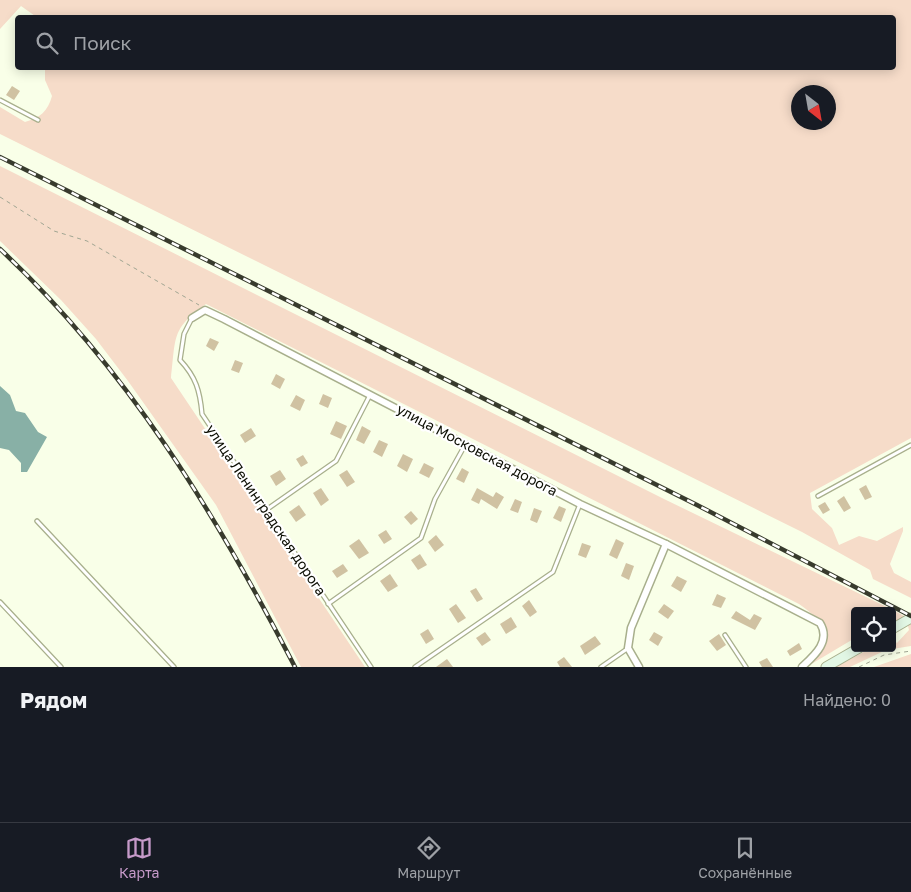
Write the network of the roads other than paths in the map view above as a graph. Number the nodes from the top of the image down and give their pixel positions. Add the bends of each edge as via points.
1 (0, 100) edge
2 (38, 120) dead end
3 (192, 318) joint
4 (370, 395) junction
5 (466, 444) junction
6 (911, 445) edge
7 (818, 496) dead end
8 (580, 504) junction
9 (266, 510) junction
10 (37, 521) dead end
11 (666, 544) junction
12 (0, 602) edge
13 (328, 604) junction
14 (911, 618) edge
15 (896, 627) edge
16 (725, 635) dead end
17 (628, 648) junction
18 (852, 652) edge
19 (61, 667) edge
20 (174, 667) edge
21 (371, 667) edge
22 (415, 667) edge
23 (601, 667) edge
24 (639, 667) edge
25 (746, 667) edge
26 (802, 667) edge
27 (826, 667) edge

1 - 2 lane
3 - 4 street, улица Московская дорога via 205,310
3 - 9 lane, улица Ленинградская дорога via 184,334 180,360 192,373 200,390 202,414
4 - 5 street, улица Московская дорога
4 - 9 lane via 336,461
5 - 8 street, улица Московская дорога
5 - 13 lane via 435,499 421,538
6 - 7 lane
8 - 11 street, улица Московская дорога
8 - 22 lane via 553,572
9 - 13 lane, улица Ленинградская дорога
10 - 20 lane
11 - 17 street via 631,628
11 - 26 street, улица Московская дорога via 820,623 824,639 821,647
12 - 19 lane
13 - 21 lane, улица Ленинградская дорога
14 - 15 main road
16 - 25 lane
17 - 23 lane
17 - 24 street
18 - 27 main road

